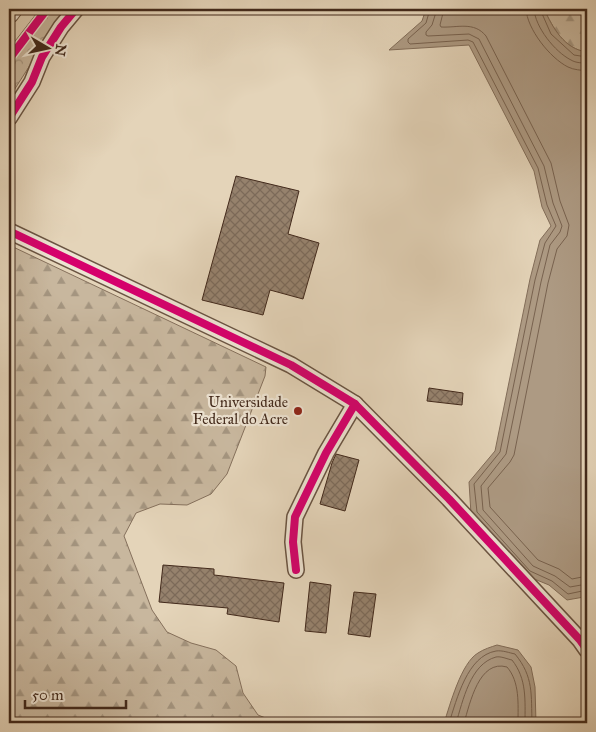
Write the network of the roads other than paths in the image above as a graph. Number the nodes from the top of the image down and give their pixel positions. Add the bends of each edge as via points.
1 (12, 9) edge
2 (76, 9) edge
3 (9, 13) edge
4 (9, 118) edge
5 (9, 231) edge
6 (355, 404) junction
7 (296, 570) dead end
8 (587, 650) edge

1 - 3 street
2 - 4 street via 42,57 32,82
5 - 6 street via 291,365
6 - 7 street via 295,516
6 - 8 street via 449,499

